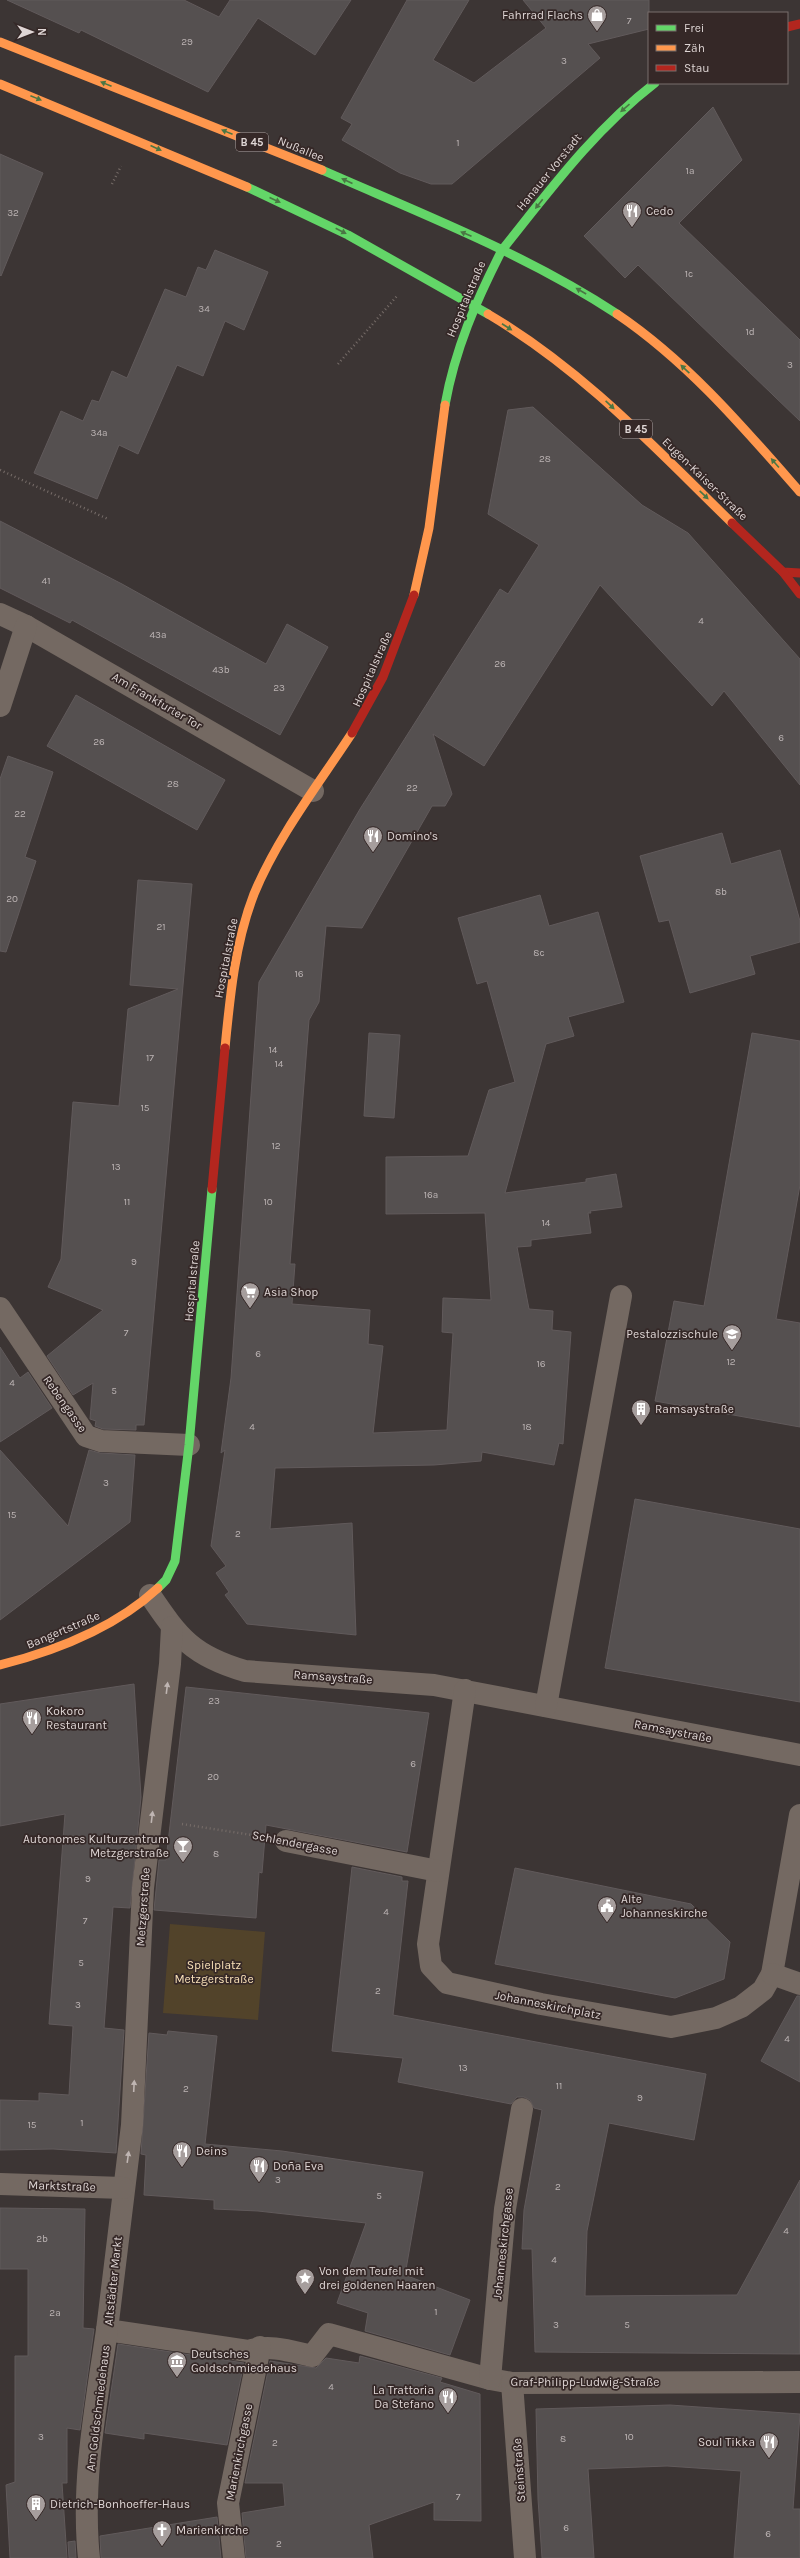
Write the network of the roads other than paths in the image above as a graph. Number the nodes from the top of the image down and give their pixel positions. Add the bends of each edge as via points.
1 (800, 24) edge
2 (788, 27) edge
3 (0, 42) edge
4 (0, 84) edge
5 (655, 84) edge
6 (502, 250) junction
7 (474, 306) junction
8 (800, 492) edge
9 (783, 572) junction
10 (800, 573) edge
11 (800, 594) edge
12 (0, 614) edge
13 (26, 626) junction
14 (0, 706) edge
15 (313, 792) junction
16 (621, 1296) dead end
17 (0, 1308) edge
18 (189, 1445) junction
19 (150, 1595) junction
20 (172, 1627) junction
21 (0, 1665) edge
22 (465, 1690) junction
23 (546, 1706) junction
24 (800, 1755) edge
25 (800, 1815) edge
26 (286, 1841) road end
27 (438, 1871) junction
28 (772, 1974) junction
29 (800, 1984) edge
30 (522, 2109) dead end
31 (0, 2184) edge
32 (123, 2188) junction
33 (107, 2330) junction
34 (329, 2334) joint
35 (260, 2347) junction
36 (490, 2380) junction
37 (800, 2382) edge
38 (512, 2383) junction
39 (89, 2558) edge
40 (234, 2558) edge
41 (525, 2558) edge

1 - 2 main road
6 -> 3 main road, Nußallee / B 45 via 316,167
4 -> 7 main road, B 45 via 136,138 306,214 406,265
5 -> 6 main road, Hanauer Vorstadt via 607,123 577,153
6 - 7 main road, Hospitalstraße
8 -> 6 main road, B 45 via 737,419 637,328 583,292
7 -> 9 main road, Eugen-Kaiser-Straße / B 45 via 560,361 635,428
7 - 15 main road, Hospitalstraße via 456,356 425,552 411,605 393,655 363,718
9 - 10 main road
9 - 11 main road, Eugen-Kaiser-Straße
12 - 13 street, Am Frankfurter Tor
13 - 14 street
13 - 15 street, Am Frankfurter Tor
15 - 18 main road, Hospitalstraße via 266,868 242,926 231,984
16 - 23 street
17 - 18 street, Rebengasse via 86,1436 101,1441
18 - 19 main road, Hospitalstraße via 175,1561 166,1580
19 - 20 street, Ramsaystraße
19 - 21 main road, Bangertstraße via 106,1625 31,1657
20 - 22 street, Ramsaystraße via 197,1652 217,1663 245,1671 383,1680
32 -> 20 street, Metzgerstraße via 132,2126 143,1888 170,1664
22 - 23 street, Ramsaystraße
22 - 27 street, Johanneskirchplatz
23 - 24 street, Ramsaystraße
25 - 28 street, Johanneskirchplatz
26 - 27 street, Schlendergasse
27 - 28 street, Johanneskirchplatz via 428,1944 431,1966 447,1983 463,1988 671,2028 716,2018 741,2007 763,1990
28 - 29 street
30 - 36 street, Johanneskirchgasse via 505,2209
31 - 32 street, Marktstraße
32 - 33 street, Altstädter Markt
33 - 35 street, Altstädter Markt via 248,2351
33 - 39 street, Am Goldschmiedehaus via 92,2431 86,2529
34 - 35 street, Altstädter Markt via 312,2356
34 - 36 street, Graf-Philipp-Ludwig-Straße
35 - 40 street, Marienkirchgasse via 228,2503
36 - 38 street, Graf-Philipp-Ludwig-Straße
37 - 38 street, Graf-Philipp-Ludwig-Straße
38 - 41 street, Steinstraße

